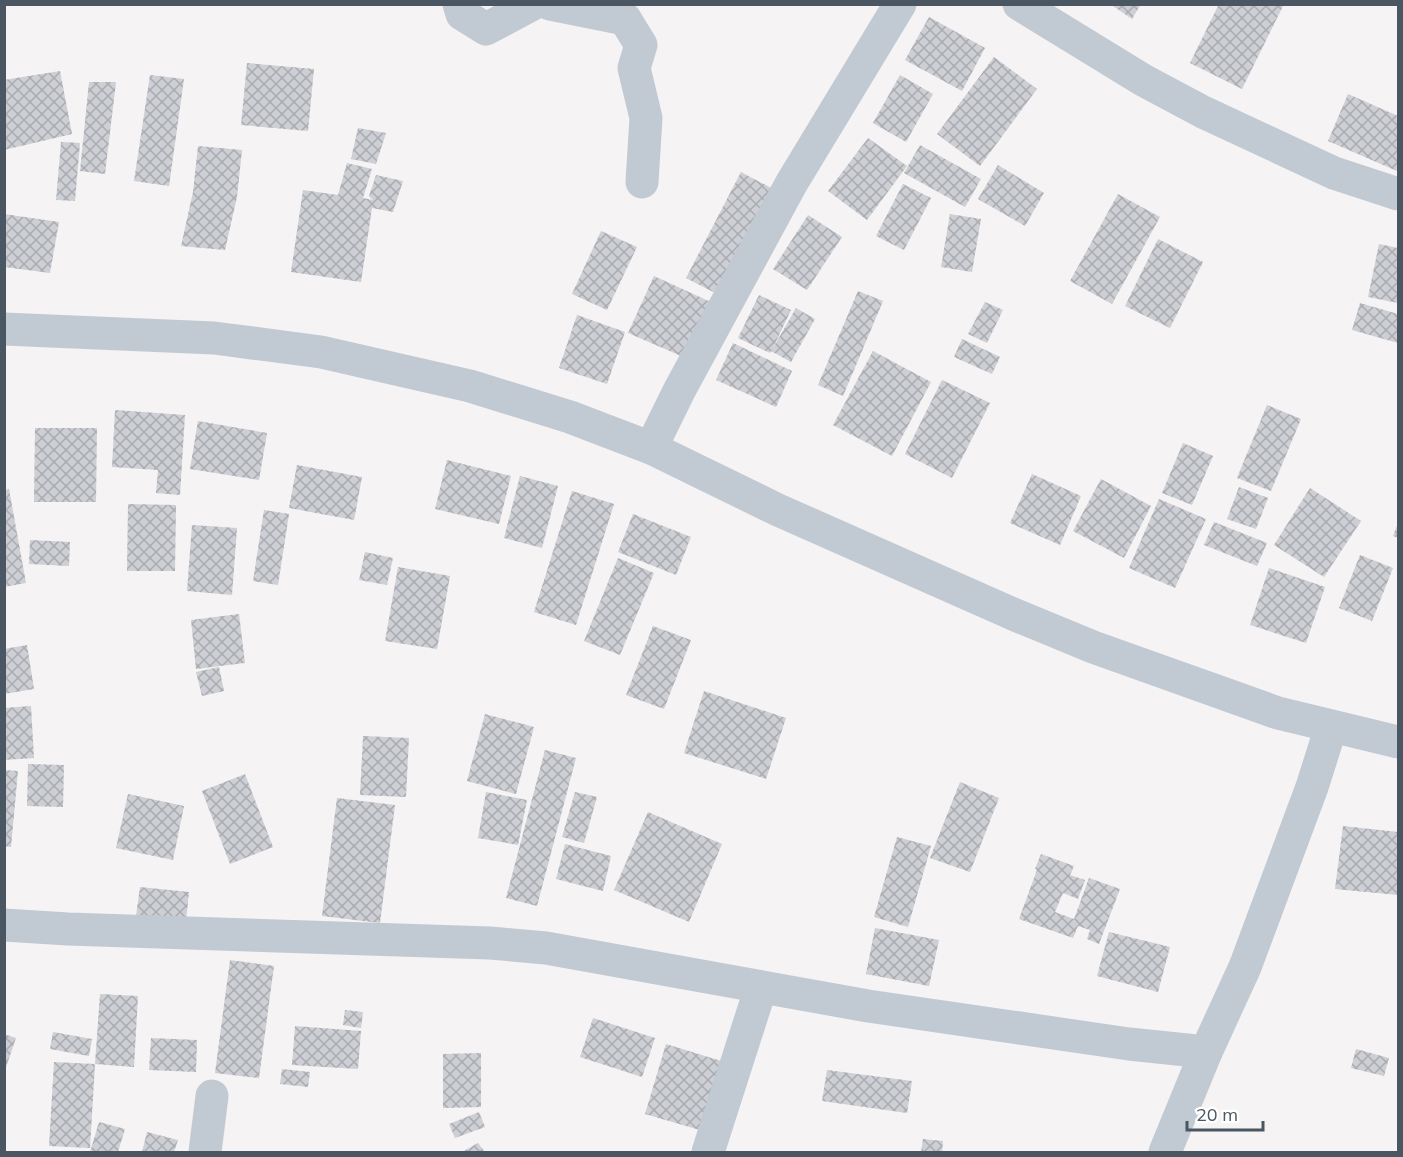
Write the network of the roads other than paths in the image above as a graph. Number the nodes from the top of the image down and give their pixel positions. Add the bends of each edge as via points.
1 (459, 4) edge
2 (533, 4) edge
3 (550, 4) edge
4 (900, 4) edge
5 (1019, 4) edge
6 (642, 182) dead end
7 (1398, 194) edge
8 (4, 329) edge
9 (651, 448) junction
10 (1332, 728) junction
11 (1398, 742) edge
12 (4, 925) edge
13 (761, 987) junction
14 (1206, 1052) junction
15 (212, 1096) dead end
16 (204, 1152) edge
17 (708, 1152) edge
18 (1165, 1152) edge

1 - 2 street via 462,14 486,29
3 - 6 street via 625,19 641,45 634,68 646,118
4 - 9 street via 792,184
5 - 7 street via 1203,112 1334,173
8 - 9 street via 214,338 321,352 470,386 570,417
9 - 10 street via 778,510 1093,647 1278,713
10 - 11 street
10 - 14 street via 1245,967
12 - 13 street via 490,943 546,948
13 - 14 street via 868,1006
13 - 17 street
14 - 18 street
15 - 16 street

